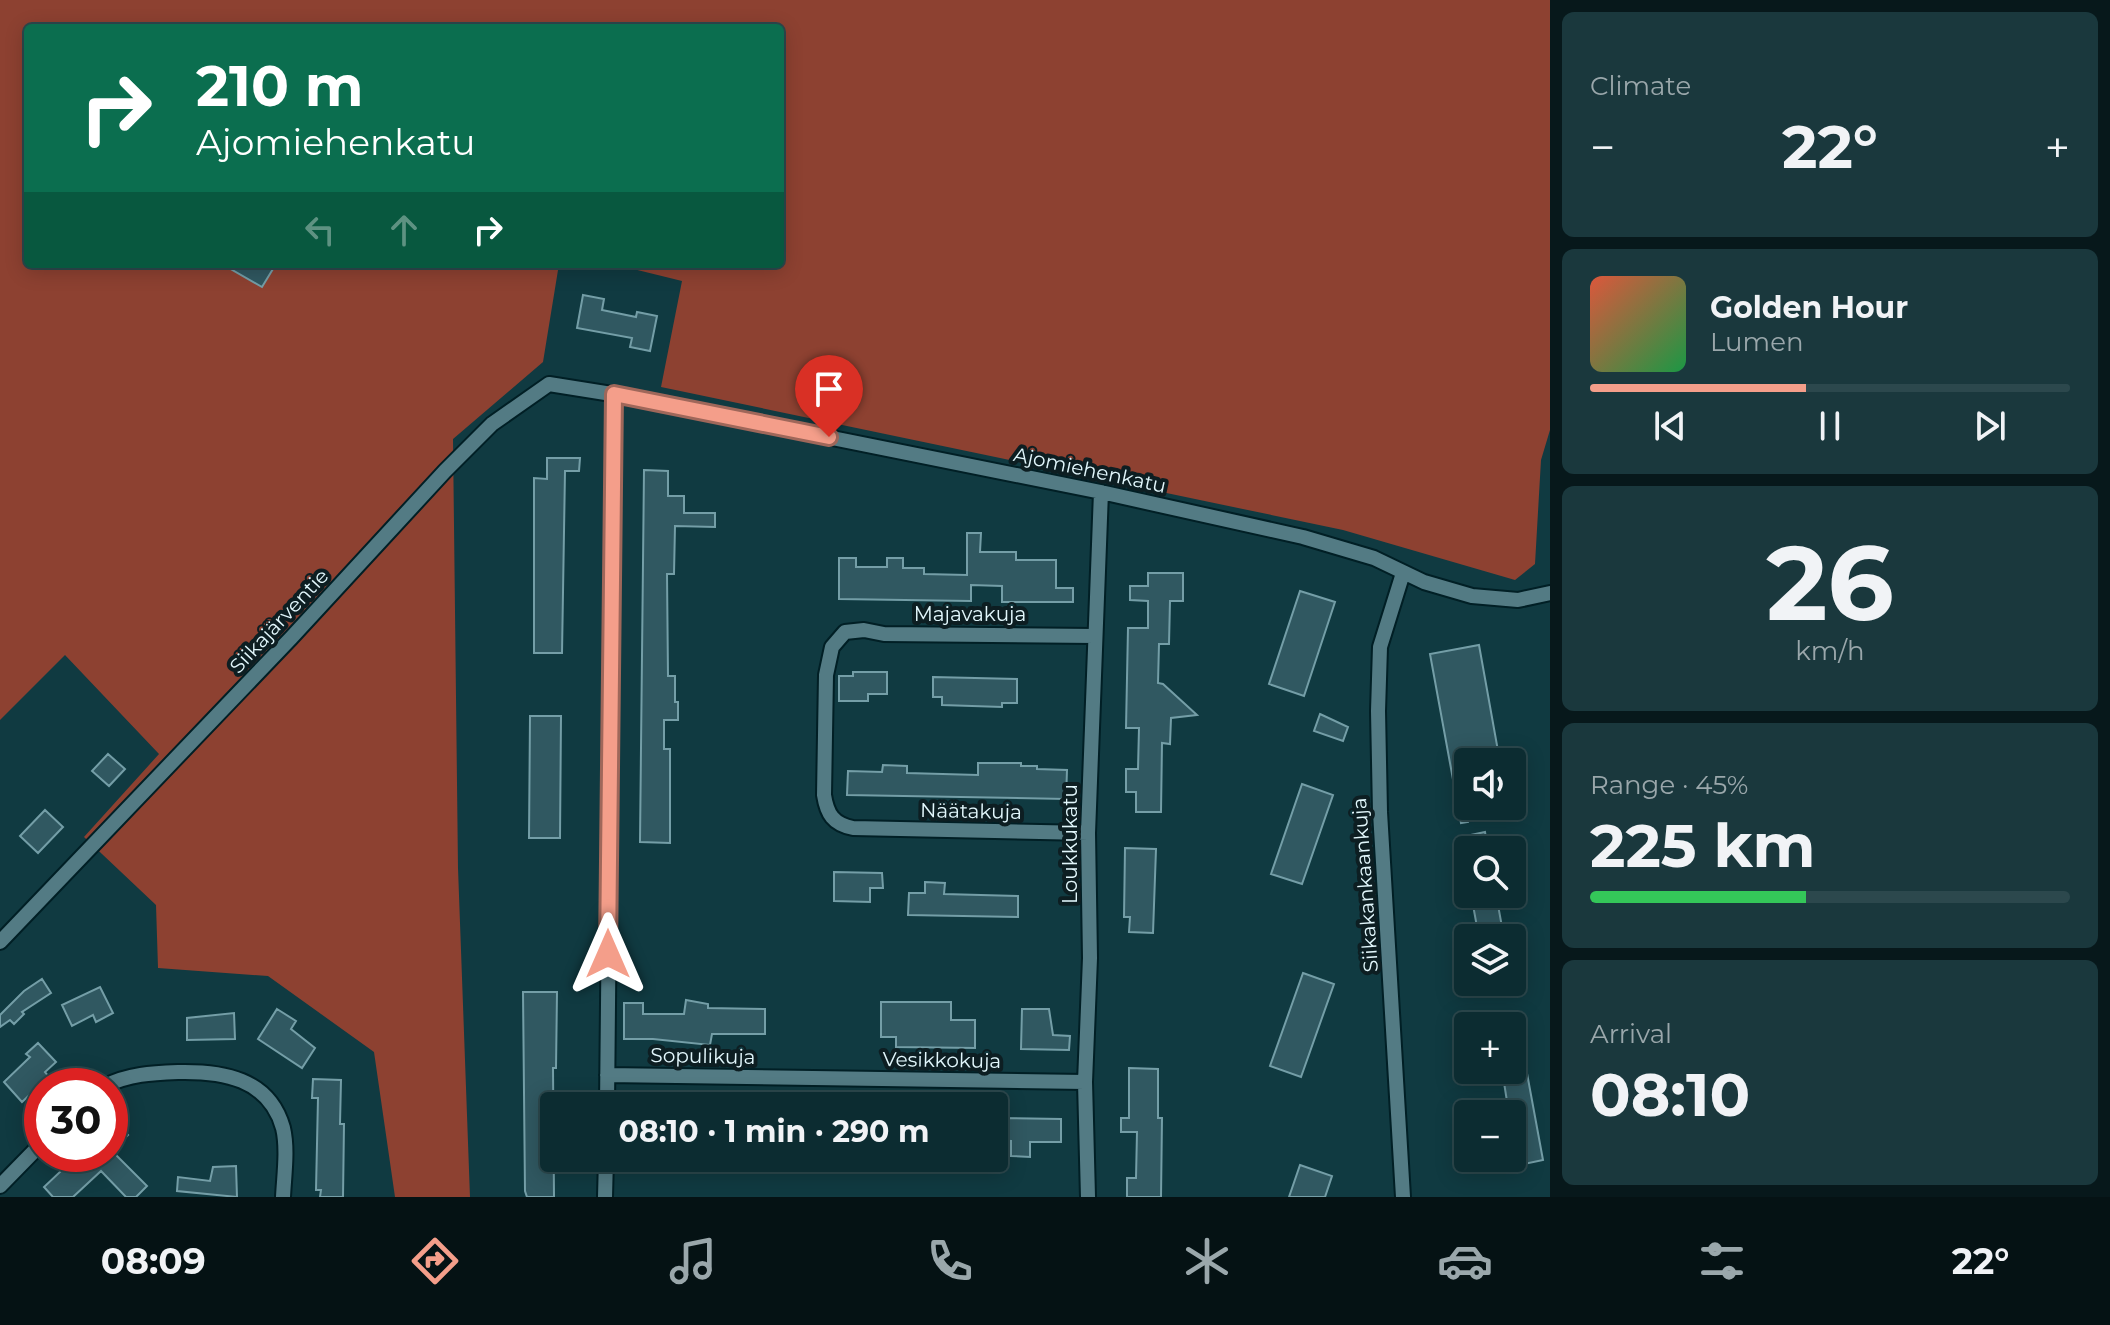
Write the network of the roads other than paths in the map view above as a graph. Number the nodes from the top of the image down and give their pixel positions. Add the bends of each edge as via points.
1 (614, 394) junction
2 (1101, 492) junction
3 (1403, 573) junction
4 (1550, 593) edge
5 (1095, 636) junction
6 (853, 828) joint
7 (1088, 833) junction
8 (0, 942) edge
9 (607, 1075) junction
10 (798, 1077) joint
11 (128, 1079) edge
12 (1085, 1082) junction
13 (607, 1092) edge
14 (24, 1161) edge
15 (606, 1172) edge
16 (0, 1186) edge
17 (283, 1197) edge
18 (605, 1197) edge
19 (1088, 1197) edge
20 (1403, 1197) edge

1 - 2 street, Ajomiehenkatu
1 - 8 street, Siikajärventie via 549,384 492,424
1 - 9 street
2 - 3 street, Ajomiehenkatu via 1338,546
2 - 5 street, Loukkukatu
3 - 4 street, Ajomiehenkatu via 1472,596 1518,600
3 - 20 street, Siikakankaankuja via 1380,647 1378,711
5 - 6 street, Majavakuja via 845,632 827,662 824,795 832,820
5 - 7 street, Loukkukatu
6 - 7 street, Näätakuja
7 - 12 street, Loukkukatu
9 - 10 street, Sopulikuja
9 - 13 street
10 - 12 street, Vesikkokuja
11 - 17 street via 150,1073 214,1072 245,1080 265,1096 283,1129
12 - 19 street, Loukkukatu
14 - 16 street
15 - 18 street

